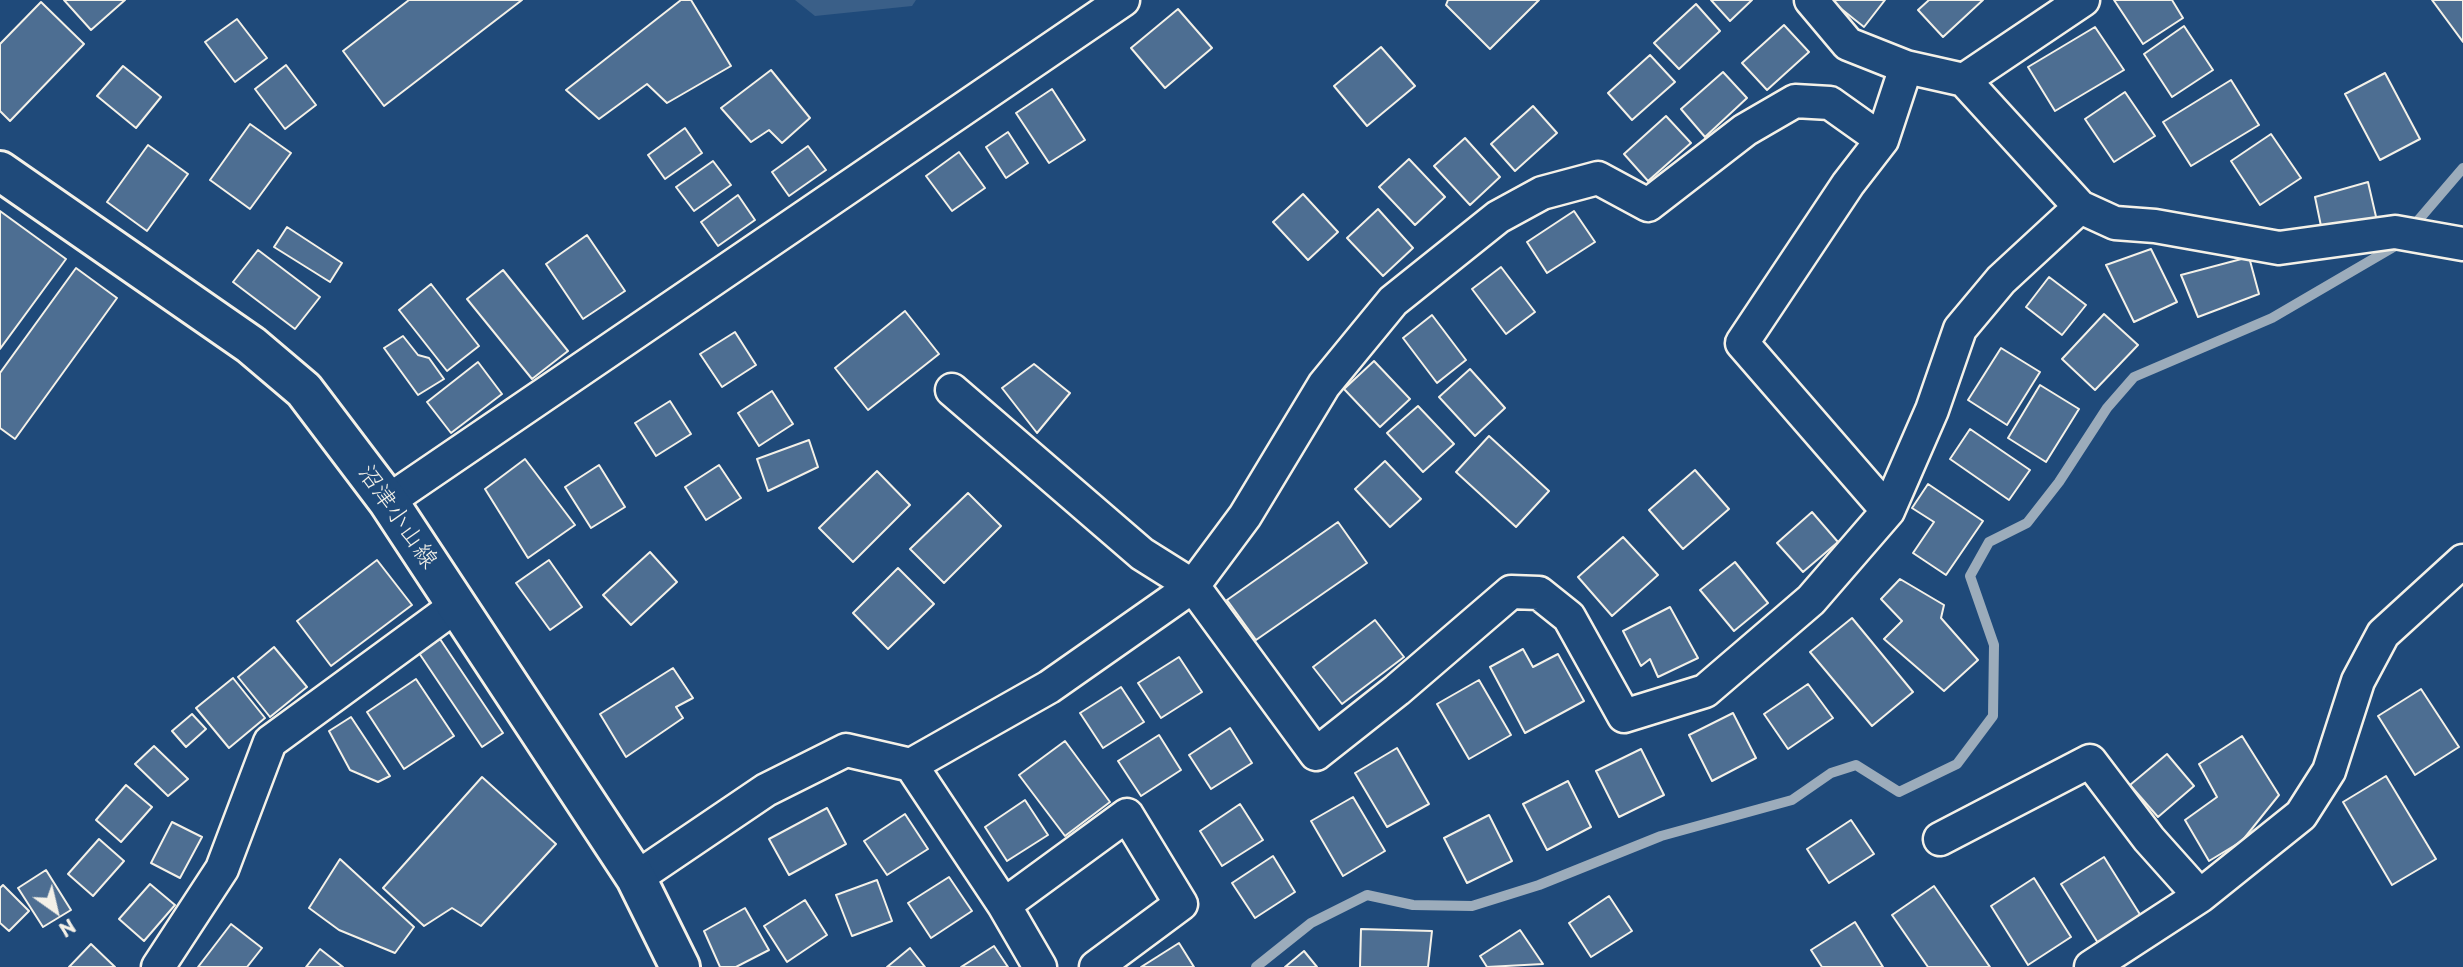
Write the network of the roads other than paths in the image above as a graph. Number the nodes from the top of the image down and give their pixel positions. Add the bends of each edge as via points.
1 (1122, 0) edge
2 (1811, 0) edge
3 (2083, 0) edge
4 (1906, 67) junction
5 (1964, 80) junction
6 (1882, 140) junction
7 (0, 171) edge
8 (2080, 207) junction
9 (2463, 244) edge
10 (952, 390) dead end
11 (388, 501) junction
12 (1888, 511) junction
13 (2463, 561) edge
14 (1193, 586) junction
15 (457, 605) junction
16 (911, 765) junction
17 (1940, 839) dead end
18 (636, 878) junction
19 (2200, 896) junction
20 (1004, 905) junction
21 (158, 967) edge
22 (680, 967) edge
23 (1040, 967) edge
24 (1096, 967) edge
25 (2091, 967) edge

1 - 11 street
2 - 4 street via 1848,44
3 - 5 street
4 - 5 street
4 - 6 street
5 - 8 street
6 - 12 street via 1742,343
6 - 14 street via 1830,103 1795,101 1745,130 1648,205 1598,178 1542,193 1498,217 1393,301 1324,385 1245,516
7 - 11 main road, 沼津小山線 via 251,345 304,390
8 - 9 street via 2116,223 2279,248 2411,234
8 - 12 street via 2001,280 1960,329 1932,410
10 - 14 street via 1142,554
11 - 15 main road, 沼津小山線
12 - 14 street via 1811,600 1705,691 1623,716 1569,617 1539,593 1511,592 1315,754
13 - 19 street via 2383,634 2358,681 2329,771 2301,815
14 - 16 street via 1049,687
15 - 18 main road, 沼津小山線
15 - 21 street via 270,742 222,869
16 - 18 street via 846,750 766,790
16 - 20 street
17 - 19 street via 2090,761 2149,839
18 - 22 main road, 沼津小山線
19 - 25 street
20 - 23 street
20 - 24 street via 1127,815 1181,904

